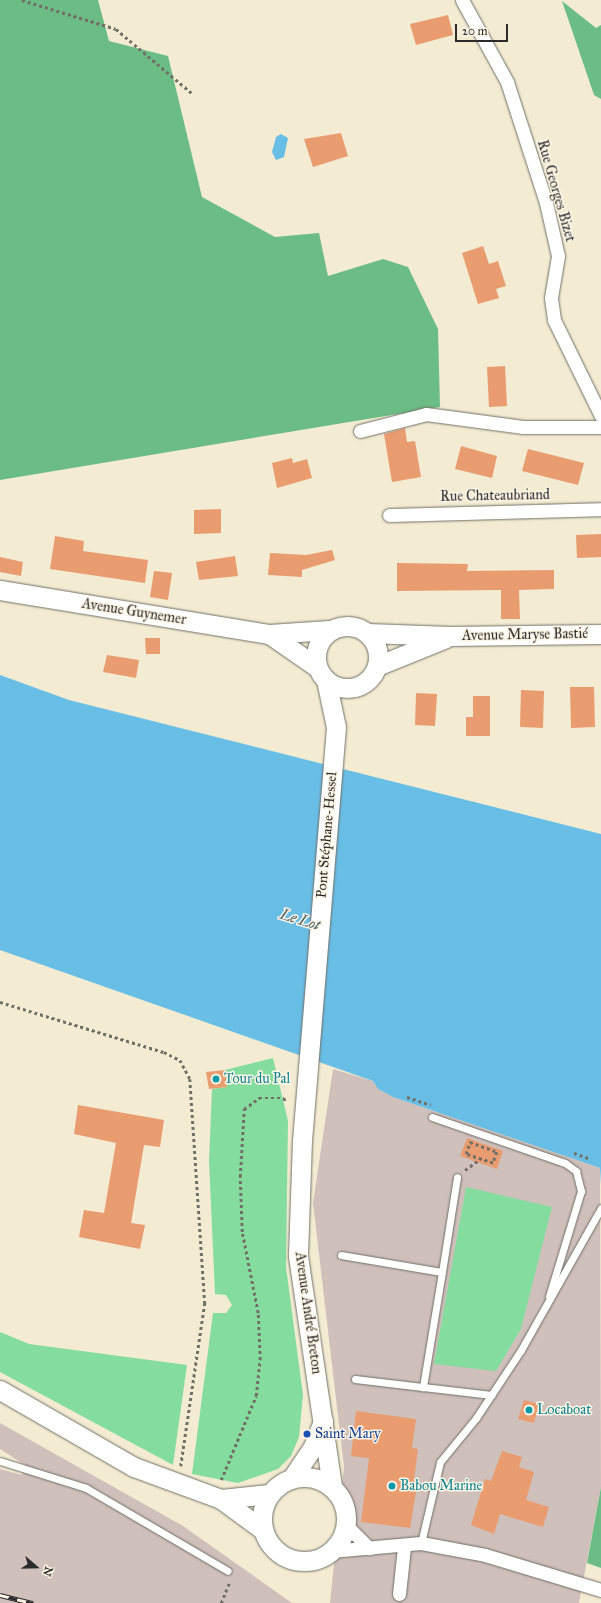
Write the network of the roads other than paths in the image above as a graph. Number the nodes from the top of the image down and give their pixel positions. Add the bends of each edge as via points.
1 (462, 0) edge
2 (601, 416) edge
3 (601, 427) edge
4 (360, 432) dead end
5 (601, 509) edge
6 (389, 515) dead end
7 (0, 590) edge
8 (329, 630) junction
9 (368, 633) junction
10 (269, 634) junction
11 (601, 634) edge
12 (450, 636) junction
13 (377, 666) junction
14 (321, 674) junction
15 (357, 687) junction
16 (339, 705) junction
17 (296, 1108) joint
18 (432, 1117) dead end
19 (457, 1177) road end
20 (601, 1208) edge
21 (341, 1255) dead end
22 (442, 1272) junction
23 (544, 1310) junction
24 (355, 1379) dead end
25 (423, 1387) junction
26 (0, 1390) edge
27 (492, 1395) junction
28 (323, 1419) junction
29 (0, 1461) edge
30 (292, 1478) junction
31 (332, 1486) junction
32 (220, 1492) junction
33 (269, 1494) junction
34 (346, 1524) junction
35 (263, 1530) junction
36 (421, 1543) junction
37 (404, 1547) junction
38 (370, 1548) junction
39 (331, 1551) junction
40 (231, 1574) road end
41 (601, 1590) edge
42 (399, 1594) dead end

1 - 2 street, Rue Georges Bizet via 509,90 546,203 558,256 551,298 554,320
3 - 4 street via 523,427 426,414
5 - 6 street, Rue Chateaubriand
7 - 10 street, Avenue Guynemer
8 - 9 street via 353,626
8 - 10 street, Avenue Guynemer
8 - 14 street via 317,646
9 - 12 street, Avenue Maryse Bastié
9 - 13 street via 377,648
10 - 14 street, Avenue Guynemer
11 - 12 street, Avenue Maryse Bastié
12 - 13 street, Avenue Maryse Bastié
13 - 15 street via 366,682
14 - 15 street via 335,686
14 - 16 street
15 - 16 street
16 - 17 street, Pont Stéphane-Hessel
17 - 28 street, Avenue André Breton via 298,1256
18 - 23 lane via 565,1163 576,1171 581,1191
19 - 22 lane
20 - 23 lane
21 - 22 lane
22 - 25 lane
23 - 27 lane
24 - 25 lane
25 - 27 lane
26 - 32 street via 134,1467
27 - 36 lane via 440,1462
28 - 30 street, Avenue André Breton via 313,1447
28 - 31 street, Avenue André Breton
29 - 40 lane via 86,1488
30 - 31 street via 308,1476
30 - 33 street
31 - 34 street via 341,1497
32 - 33 street
32 - 35 street
33 - 35 street
34 - 38 street
34 - 39 street via 342,1538
35 - 39 street via 273,1549 297,1561 310,1561
36 - 37 street
36 - 41 street via 485,1555
37 - 38 street
37 - 42 street
38 - 39 street

